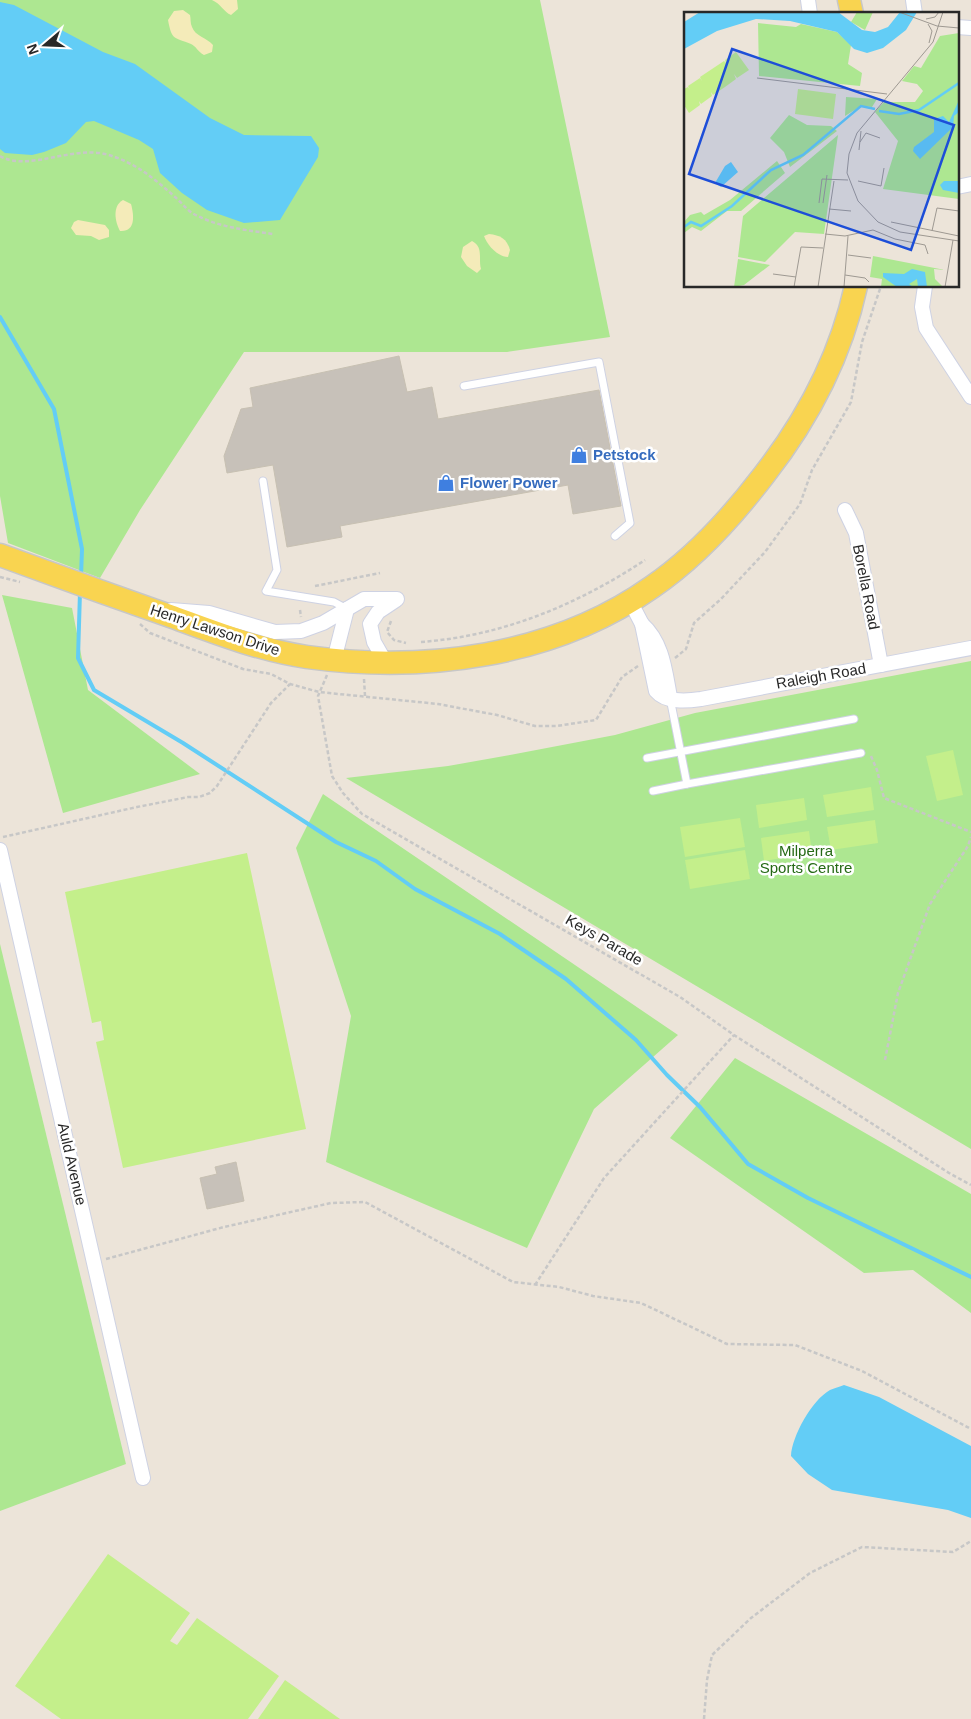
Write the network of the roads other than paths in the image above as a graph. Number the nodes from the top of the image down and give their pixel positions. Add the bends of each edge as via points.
1 (958, 26) edge
2 (971, 28) edge
3 (971, 184) edge
4 (958, 187) edge
5 (855, 288) edge
6 (925, 288) edge
7 (464, 386) dead end
8 (971, 397) edge
9 (263, 480) dead end
10 (845, 510) dead end
11 (615, 536) dead end
12 (0, 555) edge
13 (630, 601) junction
14 (347, 609) junction
15 (141, 613) junction
16 (971, 648) edge
17 (334, 660) junction
18 (386, 663) junction
19 (881, 665) junction
20 (670, 698) junction
21 (854, 719) dead end
22 (680, 752) junction
23 (860, 753) road end
24 (647, 758) dead end
25 (687, 784) junction
26 (653, 791) dead end
27 (0, 850) edge
28 (143, 1478) dead end

1 - 2 street
3 - 4 street
5 - 13 main road, Henry Lawson Drive via 829,369 782,451 712,536 662,581
6 - 8 street via 922,308 926,328
7 - 11 lane via 599,362 630,523
9 - 14 lane via 277,570 266,591 334,602
10 - 19 street, Borella Road via 860,550
12 - 15 main road, Henry Lawson Drive via 114,596
13 - 18 main road, Henry Lawson Drive via 588,624 504,650 449,660
13 - 20 street via 642,624 653,685 660,696
14 - 15 street via 323,623 301,630 275,632 209,613
14 - 17 street
14 - 18 street via 364,600 397,599 378,612 370,624 374,642
15 - 17 main road, Henry Lawson Drive via 253,645
16 - 19 street, Raleigh Road
17 - 18 main road, Henry Lawson Drive
19 - 20 street, Raleigh Road via 691,700
20 - 22 lane
21 - 22 lane
22 - 24 lane
22 - 25 lane
23 - 25 lane
25 - 26 lane
27 - 28 street, Auld Avenue

